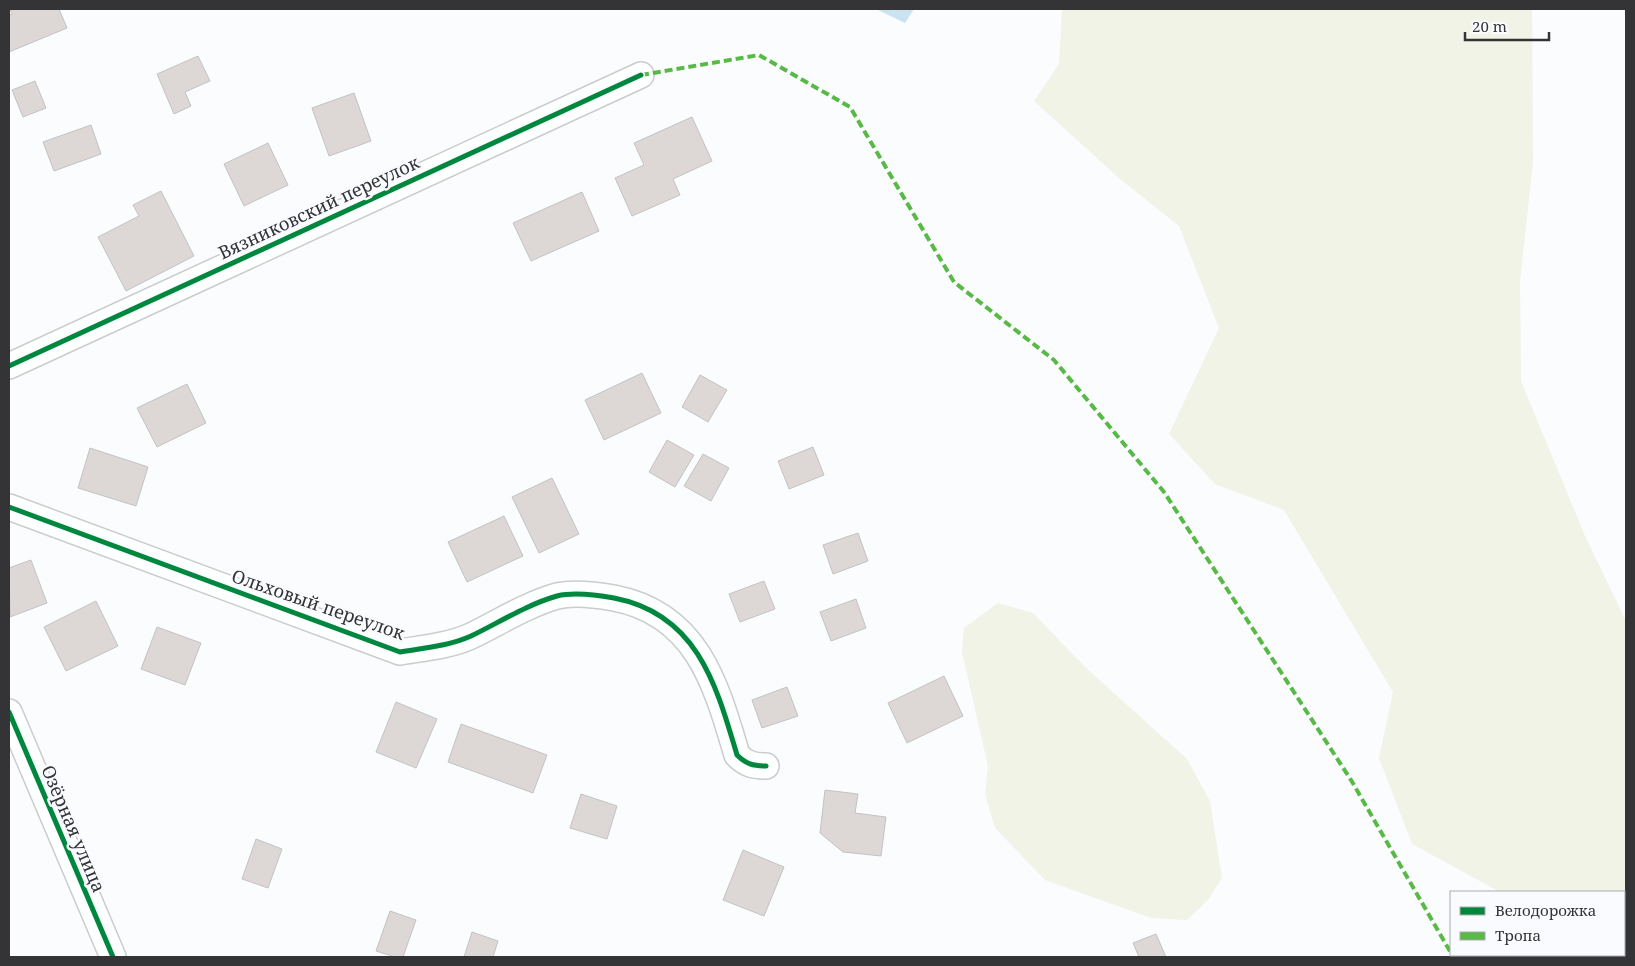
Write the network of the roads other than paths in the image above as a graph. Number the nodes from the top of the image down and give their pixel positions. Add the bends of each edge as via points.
1 (641, 75) dead end
2 (9, 366) edge
3 (9, 507) edge
4 (9, 712) edge
5 (766, 766) dead end
6 (113, 957) edge

1 - 2 street, Вязниковский переулок
3 - 5 street, Ольховый переулок via 400,652 469,637 516,612 559,596 598,595 637,603 660,615 686,635 708,670 737,755 745,763
4 - 6 street, Озёрная улица

